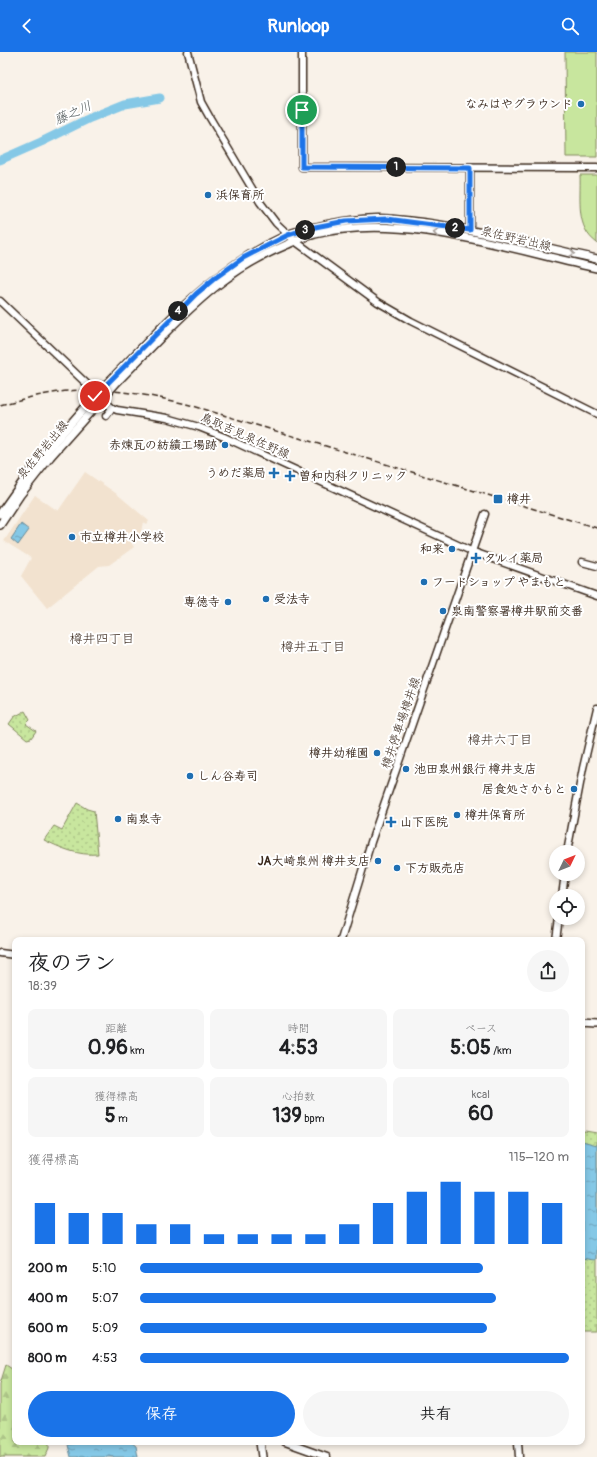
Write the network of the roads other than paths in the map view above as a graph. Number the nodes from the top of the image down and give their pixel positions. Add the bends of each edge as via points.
1 (188, 52) edge
2 (302, 52) edge
3 (470, 168) junction
4 (597, 168) edge
5 (470, 230) junction
6 (288, 235) junction
7 (295, 241) junction
8 (597, 259) edge
9 (597, 268) edge
10 (0, 301) edge
11 (165, 328) junction
12 (112, 408) junction
13 (597, 414) edge
14 (106, 416) dead end
15 (47, 455) junction
16 (0, 514) edge
17 (484, 514) dead end
18 (0, 525) edge
19 (471, 551) junction
20 (582, 562) dead end
21 (597, 566) edge
22 (597, 596) edge
23 (597, 708) edge
24 (568, 845) edge
25 (558, 925) edge
26 (342, 937) edge
27 (556, 937) edge
28 (0, 953) edge
29 (12, 955) edge
30 (585, 1023) edge
31 (597, 1024) edge
32 (260, 1445) edge
33 (293, 1445) edge
34 (518, 1445) edge
35 (262, 1457) edge
36 (326, 1457) edge
37 (519, 1457) edge

1 - 6 street via 201,102 260,202
2 - 3 street via 302,167
3 - 4 street
3 - 5 street
5 - 6 main road, 泉佐野岩出線 via 387,219 346,221
5 -> 8 main road, 泉佐野岩出線
6 - 7 street
6 - 11 main road, 泉佐野岩出線 via 243,258 215,278 196,294
9 -> 7 main road, 泉佐野岩出線 via 455,236 412,229 343,229 314,234
7 - 11 main road, 泉佐野岩出線 via 266,253 219,283
7 - 13 street via 378,302 410,321
10 - 12 street
11 - 15 main road, 泉佐野岩出線, bridge
12 - 14 street
12 - 19 street, 鳥取吉見泉佐野線 via 199,427
15 - 16 main road, 泉佐野岩出線 via 29,472
15 - 18 main road, 泉佐野岩出線
17 - 19 street, 樽井停車場樽井線
19 - 22 street, 鳥取吉見泉佐野線
19 - 26 street, 樽井停車場樽井線 via 371,842
20 - 21 street
23 - 24 street
25 - 27 street
28 - 29 street
30 - 31 main road
32 - 35 main road
33 - 36 street
34 - 37 street

